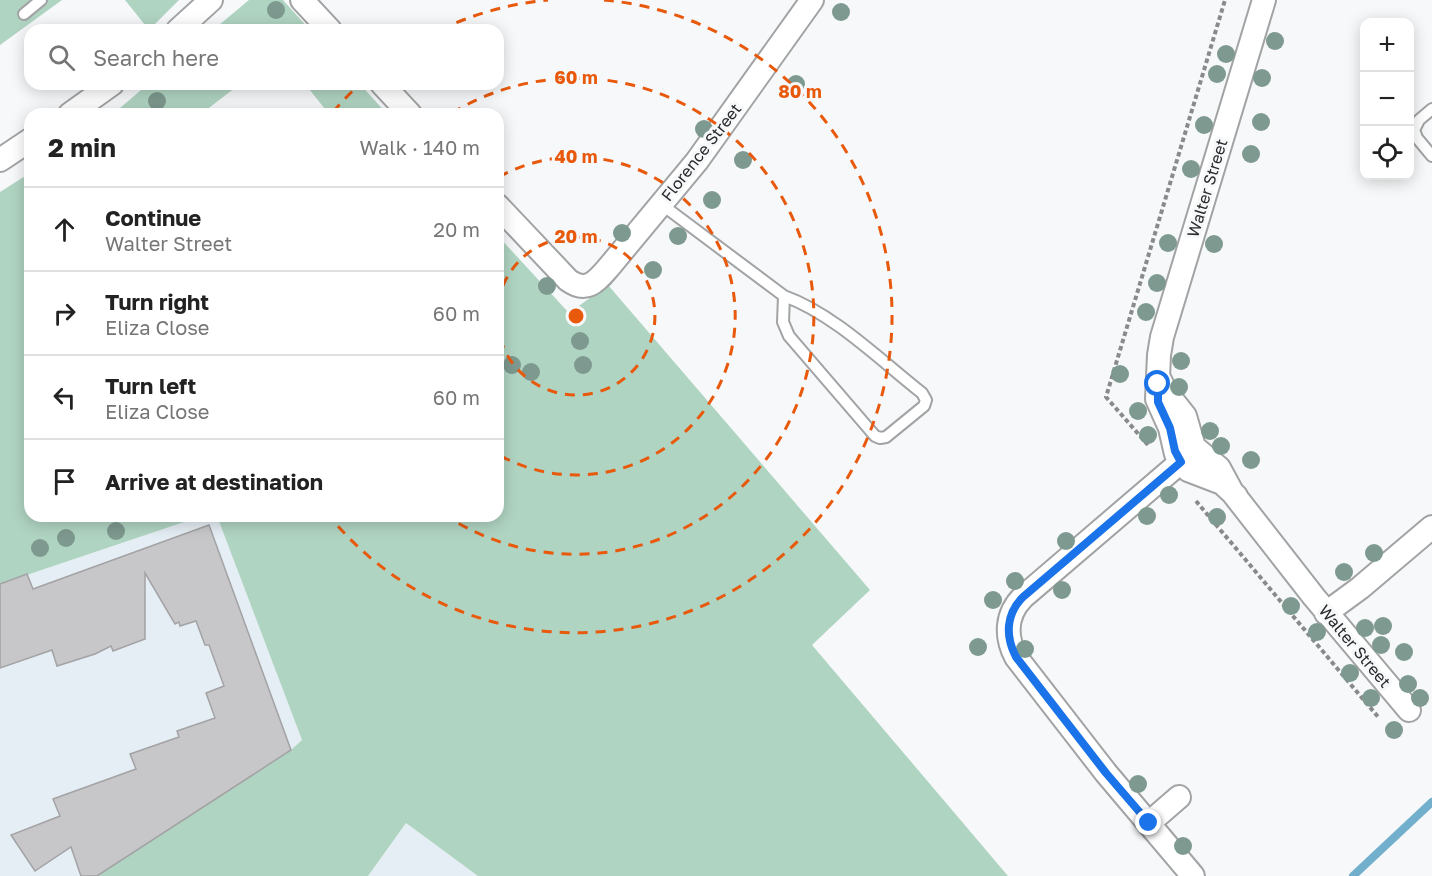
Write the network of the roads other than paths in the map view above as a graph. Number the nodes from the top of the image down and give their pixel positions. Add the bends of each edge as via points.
1 (41, 0) edge
2 (211, 0) edge
3 (302, 0) edge
4 (812, 0) edge
5 (1264, 0) edge
6 (24, 14) dead end
7 (185, 24) edge
8 (324, 24) edge
9 (104, 90) edge
10 (388, 90) edge
11 (78, 108) edge
12 (404, 108) edge
13 (1432, 109) edge
14 (24, 144) edge
15 (1432, 156) edge
16 (0, 160) edge
17 (661, 204) junction
18 (504, 212) edge
19 (784, 297) junction
20 (1182, 461) junction
21 (1432, 527) edge
22 (1326, 613) junction
23 (1409, 710) dead end
24 (1179, 798) dead end
25 (1149, 823) junction
26 (1193, 876) edge

1 - 6 lane
2 - 7 street
3 - 8 street
4 - 17 street, Florence Street via 747,94
5 - 20 street, Walter Street via 1162,337 1157,399
9 - 11 street
10 - 12 street
13 - 15 lane via 1414,130
14 - 16 street
17 - 18 street, Florence Street via 600,278 589,285 576,285 568,280
17 - 19 lane
19 - 19 lane via 806,305 834,323 922,393 926,399 924,406 885,437 875,436 789,336 783,322
20 - 22 street, Walter Street via 1219,468
20 - 25 street via 1023,597 1015,606 1008,628 1016,657
21 - 22 street
22 - 23 street, Walter Street
24 - 25 street
25 - 26 street

